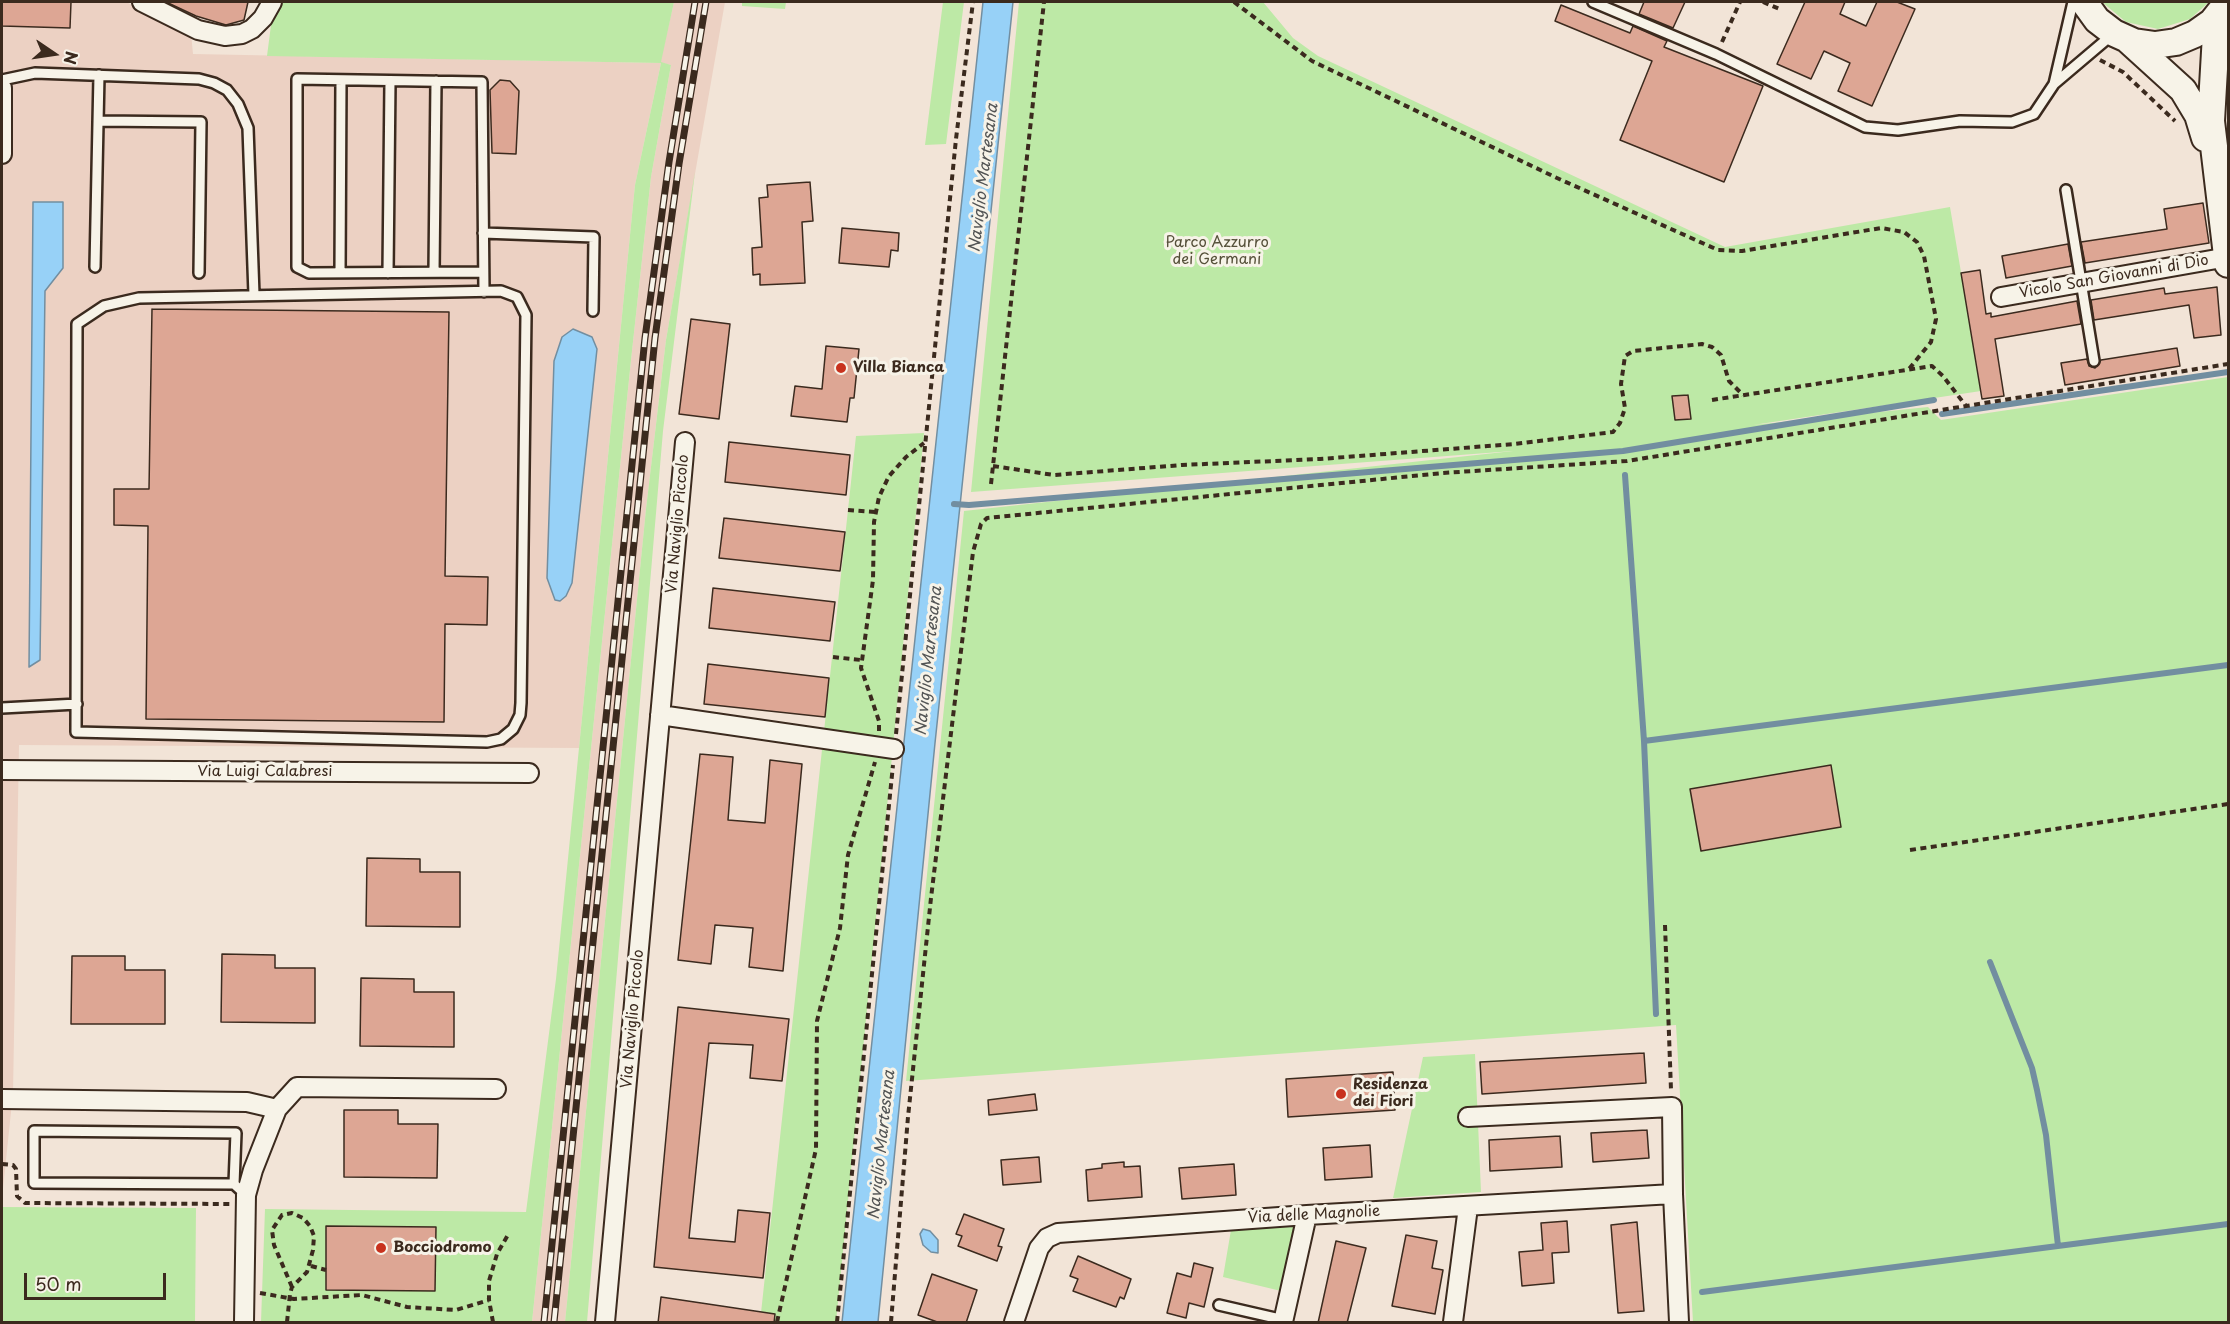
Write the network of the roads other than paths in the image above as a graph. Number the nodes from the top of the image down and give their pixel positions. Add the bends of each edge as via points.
1 (142, 2) edge
2 (272, 2) edge
3 (1593, 2) edge
4 (2073, 2) edge
5 (2084, 2) edge
6 (2224, 10) edge
7 (2121, 36) junction
8 (99, 75) junction
9 (2, 80) edge
10 (341, 80) junction
11 (390, 81) junction
12 (436, 81) junction
13 (2055, 84) junction
14 (2, 88) edge
15 (98, 121) junction
16 (2, 154) edge
17 (2217, 179) junction
18 (2066, 190) dead end
19 (483, 233) junction
20 (2228, 261) edge
21 (94, 267) dead end
22 (434, 272) junction
23 (199, 273) dead end
24 (340, 273) junction
25 (388, 273) junction
26 (483, 273) junction
27 (2081, 282) junction
28 (484, 292) junction
29 (254, 295) junction
30 (2001, 297) dead end
31 (593, 311) dead end
32 (2094, 361) dead end
33 (685, 441) dead end
34 (77, 704) junction
35 (2, 708) edge
36 (660, 715) junction
37 (886, 747) road end
38 (2, 770) edge
39 (529, 773) dead end
40 (496, 1089) dead end
41 (2, 1099) edge
42 (277, 1109) junction
43 (1468, 1117) dead end
44 (240, 1190) junction
45 (1673, 1194) junction
46 (1468, 1207) junction
47 (1307, 1215) junction
48 (1218, 1305) dead end
49 (1283, 1321) edge
50 (244, 1323) edge
51 (605, 1323) edge
52 (1014, 1323) edge
53 (1453, 1323) edge
54 (1679, 1323) edge

1 - 2 street via 198,30 225,36 252,29
3 - 13 lane via 1716,54 1865,127 1898,130 1960,121 2012,122 2034,114
4 - 13 lane
5 - 7 street via 2097,20
6 - 7 street via 2201,31 2176,42 2148,44
6 - 17 street via 2210,95
7 - 13 lane via 2089,55
7 - 17 street via 2174,79 2189,99 2198,115
8 - 9 lane via 35,73
8 - 15 lane
8 - 29 lane via 214,82 238,104 248,128
10 - 11 lane
10 - 24 lane
10 - 24 lane via 297,79 297,267 309,273
11 - 12 lane
11 - 25 lane
12 - 19 lane via 482,82
12 - 22 lane
14 - 16 street
15 - 21 lane
15 - 23 lane via 201,122
17 - 20 street
18 - 27 lane
19 - 26 lane
19 - 31 lane via 594,237
20 - 27 street, Vicolo San Giovanni di Dio
22 - 25 lane
22 - 26 lane
24 - 25 lane
26 - 28 lane
27 - 30 street, Vicolo San Giovanni di Dio
27 - 32 lane
28 - 29 lane
28 - 34 lane via 512,294 521,302 526,315 521,703 513,729 501,739 487,742 76,732
29 - 34 lane via 121,300 92,312 77,325
33 - 36 street, Via Naviglio Piccolo
34 - 35 lane
36 - 37 street
36 - 51 street, Via Naviglio Piccolo
38 - 39 street, Via Luigi Calabresi
40 - 42 street via 297,1086
41 - 42 street via 247,1102
42 - 44 street via 253,1170
43 - 45 street via 1672,1107
44 - 44 lane via 236,1133 34,1131 34,1183
44 - 50 street
45 - 46 street, Via delle Magnolie
45 - 54 street
46 - 47 street, Via delle Magnolie
46 - 53 street
47 - 49 street
47 - 52 street, Via delle Magnolie via 1052,1235 1039,1248
48 - 49 lane

